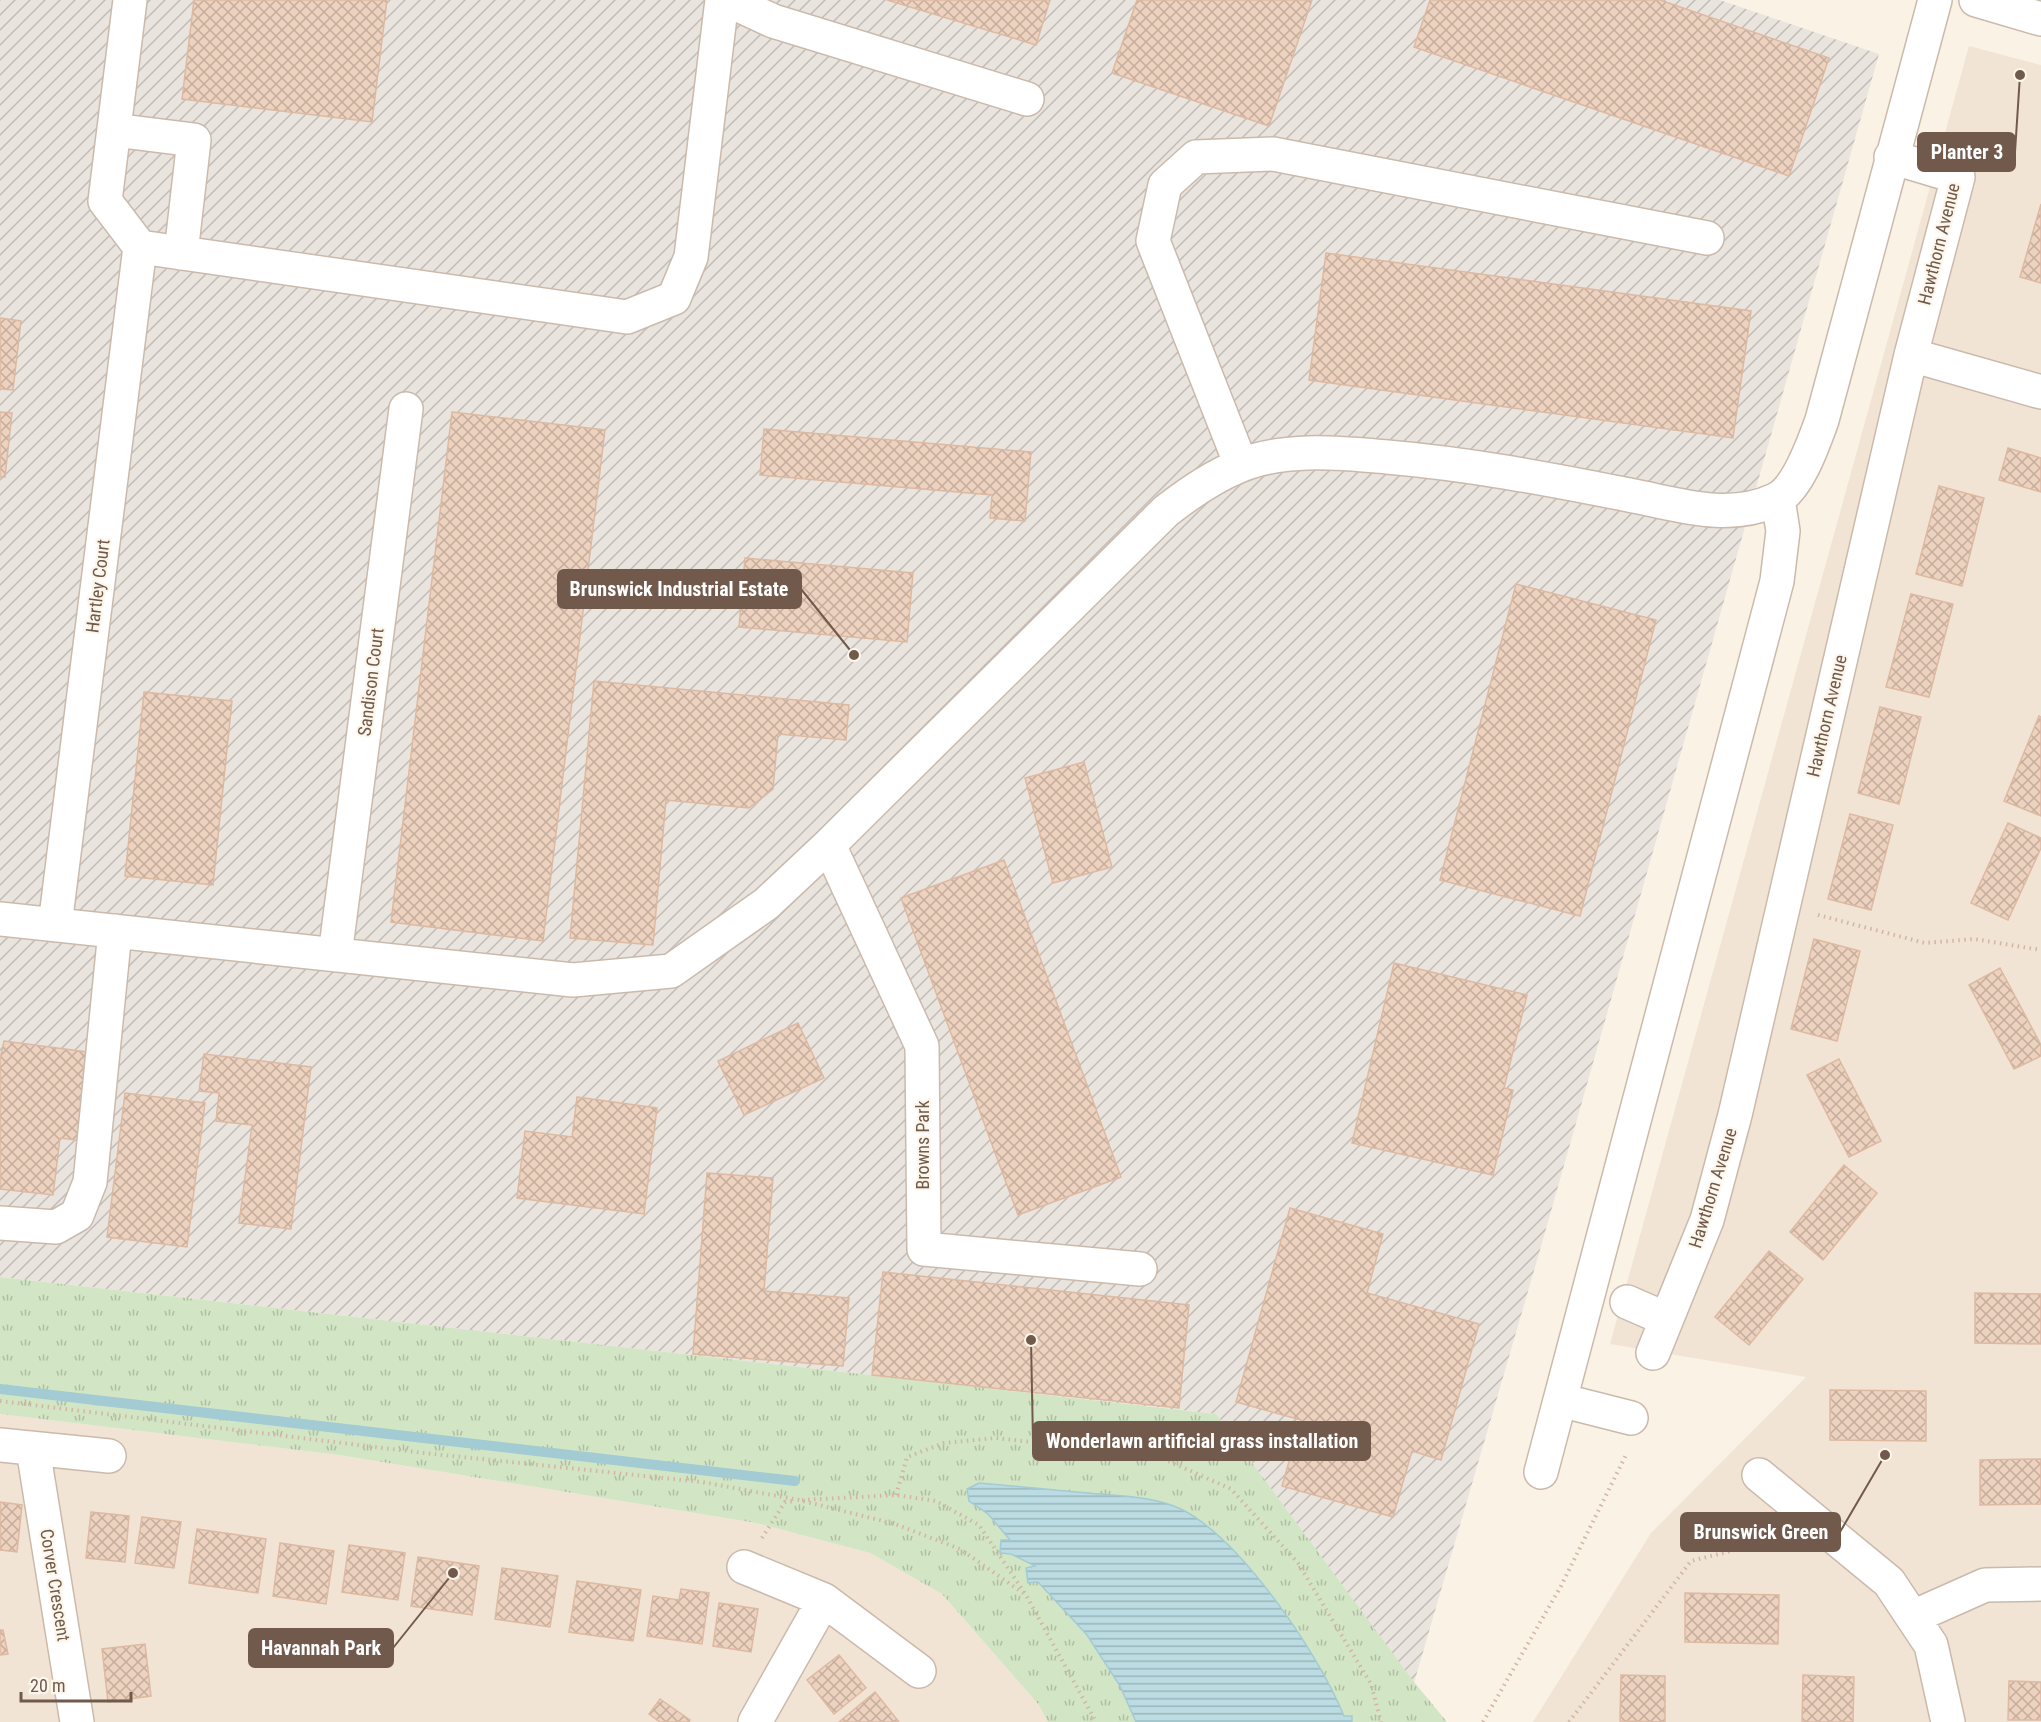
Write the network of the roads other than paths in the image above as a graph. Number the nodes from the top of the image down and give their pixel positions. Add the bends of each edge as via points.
1 (130, 0) edge
2 (722, 0) edge
3 (728, 0) edge
4 (1935, 0) edge
5 (1976, 0) edge
6 (2041, 19) edge
7 (1027, 99) dead end
8 (114, 130) junction
9 (1891, 157) junction
10 (1707, 238) dead end
11 (140, 247) junction
12 (181, 253) junction
13 (1911, 355) junction
14 (2041, 392) edge
15 (406, 409) dead end
16 (1241, 465) junction
17 (1778, 499) junction
18 (829, 845) junction
19 (0, 919) edge
20 (55, 925) junction
21 (115, 931) junction
22 (335, 955) junction
23 (0, 1223) edge
24 (1140, 1269) dead end
25 (1627, 1302) dead end
26 (1666, 1319) junction
27 (1653, 1353) dead end
28 (1560, 1400) junction
29 (1632, 1430) road end
30 (0, 1445) edge
31 (33, 1449) junction
32 (109, 1456) dead end
33 (1541, 1472) dead end
34 (1759, 1475) dead end
35 (744, 1567) road end
36 (2041, 1584) edge
37 (824, 1600) junction
38 (1913, 1617) junction
39 (919, 1671) dead end
40 (77, 1722) edge
41 (755, 1722) edge
42 (1948, 1722) edge

1 - 8 street
2 - 12 street via 691,257 674,298 627,317
3 - 7 street via 773,21
4 - 9 street
5 - 6 street
8 - 11 street via 105,201
8 - 12 street via 194,140
9 - 13 street, Hawthorn Avenue via 1958,177
9 - 17 street via 1822,420 1805,466
10 - 16 street via 1273,154 1196,157 1165,185 1153,241
11 - 12 street
11 - 20 street, Hartley Court
13 - 14 street
13 - 26 street, Hawthorn Avenue via 1735,1115 1707,1220
15 - 22 street, Sandison Court
16 - 17 street via 1281,456 1338,452 1540,477 1703,510 1742,512
16 - 18 street via 1195,489 1166,511
17 - 28 street via 1783,531 1777,581
18 - 22 street via 766,904 671,971 573,980
18 - 24 street, Browns Park via 922,1046 924,1249
19 - 20 street
20 - 21 street
21 - 22 street
21 - 23 street via 90,1182 77,1215 56,1227
25 - 26 street
26 - 27 street, Hawthorn Avenue
28 - 29 street
28 - 33 street
30 - 31 street
31 - 32 street
31 - 40 street, Corver Crescent
34 - 38 street via 1889,1582
35 - 37 street
36 - 38 street via 1985,1585
37 - 39 street
37 - 41 street
38 - 42 street via 1931,1645

